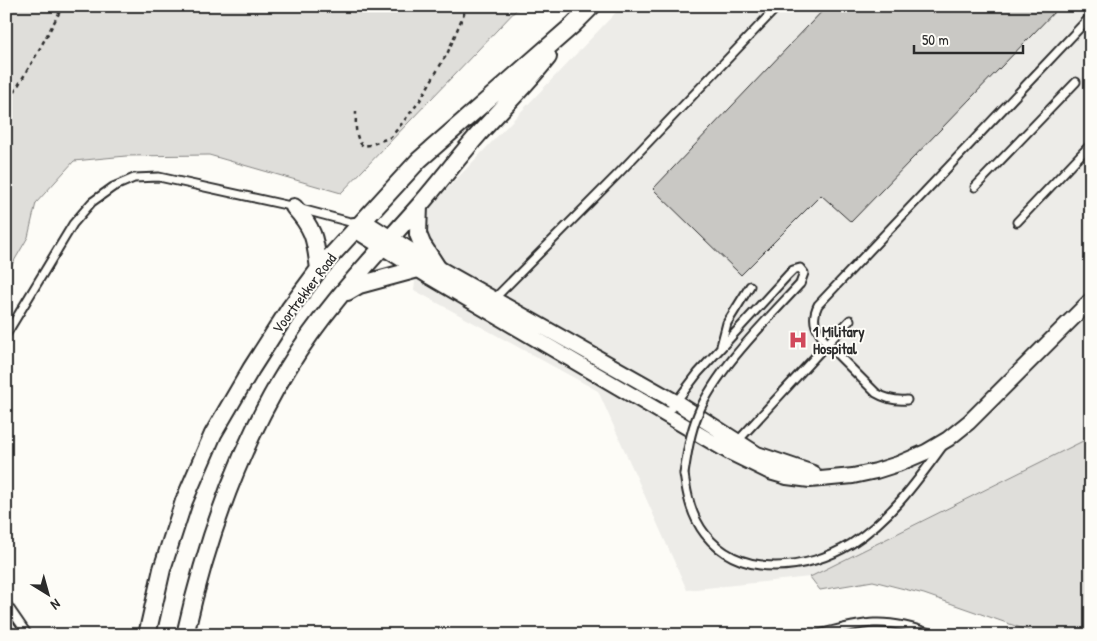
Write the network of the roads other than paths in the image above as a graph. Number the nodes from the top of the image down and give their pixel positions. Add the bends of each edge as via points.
1 (592, 6) edge
2 (778, 6) edge
3 (1091, 16) edge
4 (573, 25) junction
5 (1076, 82) dead end
6 (1091, 144) edge
7 (975, 187) dead end
8 (419, 206) junction
9 (294, 207) junction
10 (1017, 222) dead end
11 (356, 224) junction
12 (386, 242) junction
13 (437, 267) junction
14 (319, 269) junction
15 (418, 269) junction
16 (750, 286) dead end
17 (339, 297) junction
18 (1091, 300) edge
19 (490, 304) junction
20 (850, 320) dead end
21 (6, 335) edge
22 (827, 344) junction
23 (721, 347) junction
24 (907, 400) dead end
25 (676, 402) junction
26 (666, 415) junction
27 (948, 439) junction
28 (734, 448) junction
29 (6, 603) edge
30 (28, 635) edge
31 (147, 635) edge
32 (184, 635) edge
33 (813, 635) edge
34 (935, 635) edge

1 - 4 street, Voortrekker Road
2 - 19 lane
3 - 22 lane via 818,305 814,322
4 - 8 street, Voortrekker Road
4 - 11 street, Voortrekker Road via 419,160
5 - 7 lane
6 - 10 lane
8 - 12 street, Voortrekker Road
8 - 13 street via 418,234
9 - 11 lane
9 - 14 street via 312,230
9 - 21 lane via 159,177 134,178 113,187 92,202 73,224
11 - 12 street
11 - 14 street, Voortrekker Road
12 - 13 street
12 - 15 street
12 - 17 street, Voortrekker Road
13 - 19 street
14 - 31 street, Voortrekker Road via 290,308 213,434 184,501 164,561
15 - 17 street via 359,285
15 - 19 street
16 - 23 lane via 727,322
17 - 32 street, Voortrekker Road via 288,368 238,467 212,534
18 - 27 street via 989,404
19 - 25 street
19 - 26 street
20 - 22 lane
22 - 24 lane via 876,393 885,398
22 - 28 lane
23 - 25 lane
23 - 27 lane, bridge via 788,274 800,268 804,273 800,284 729,365 703,403 693,428 684,474 687,496 704,534 716,546 747,562 784,567 827,556 850,544 885,517
25 - 26 lane
25 - 28 street
26 - 28 street
27 - 28 street via 926,452 876,471 810,480 787,477 754,465
29 - 30 lane
33 - 34 lane via 873,623 891,623

